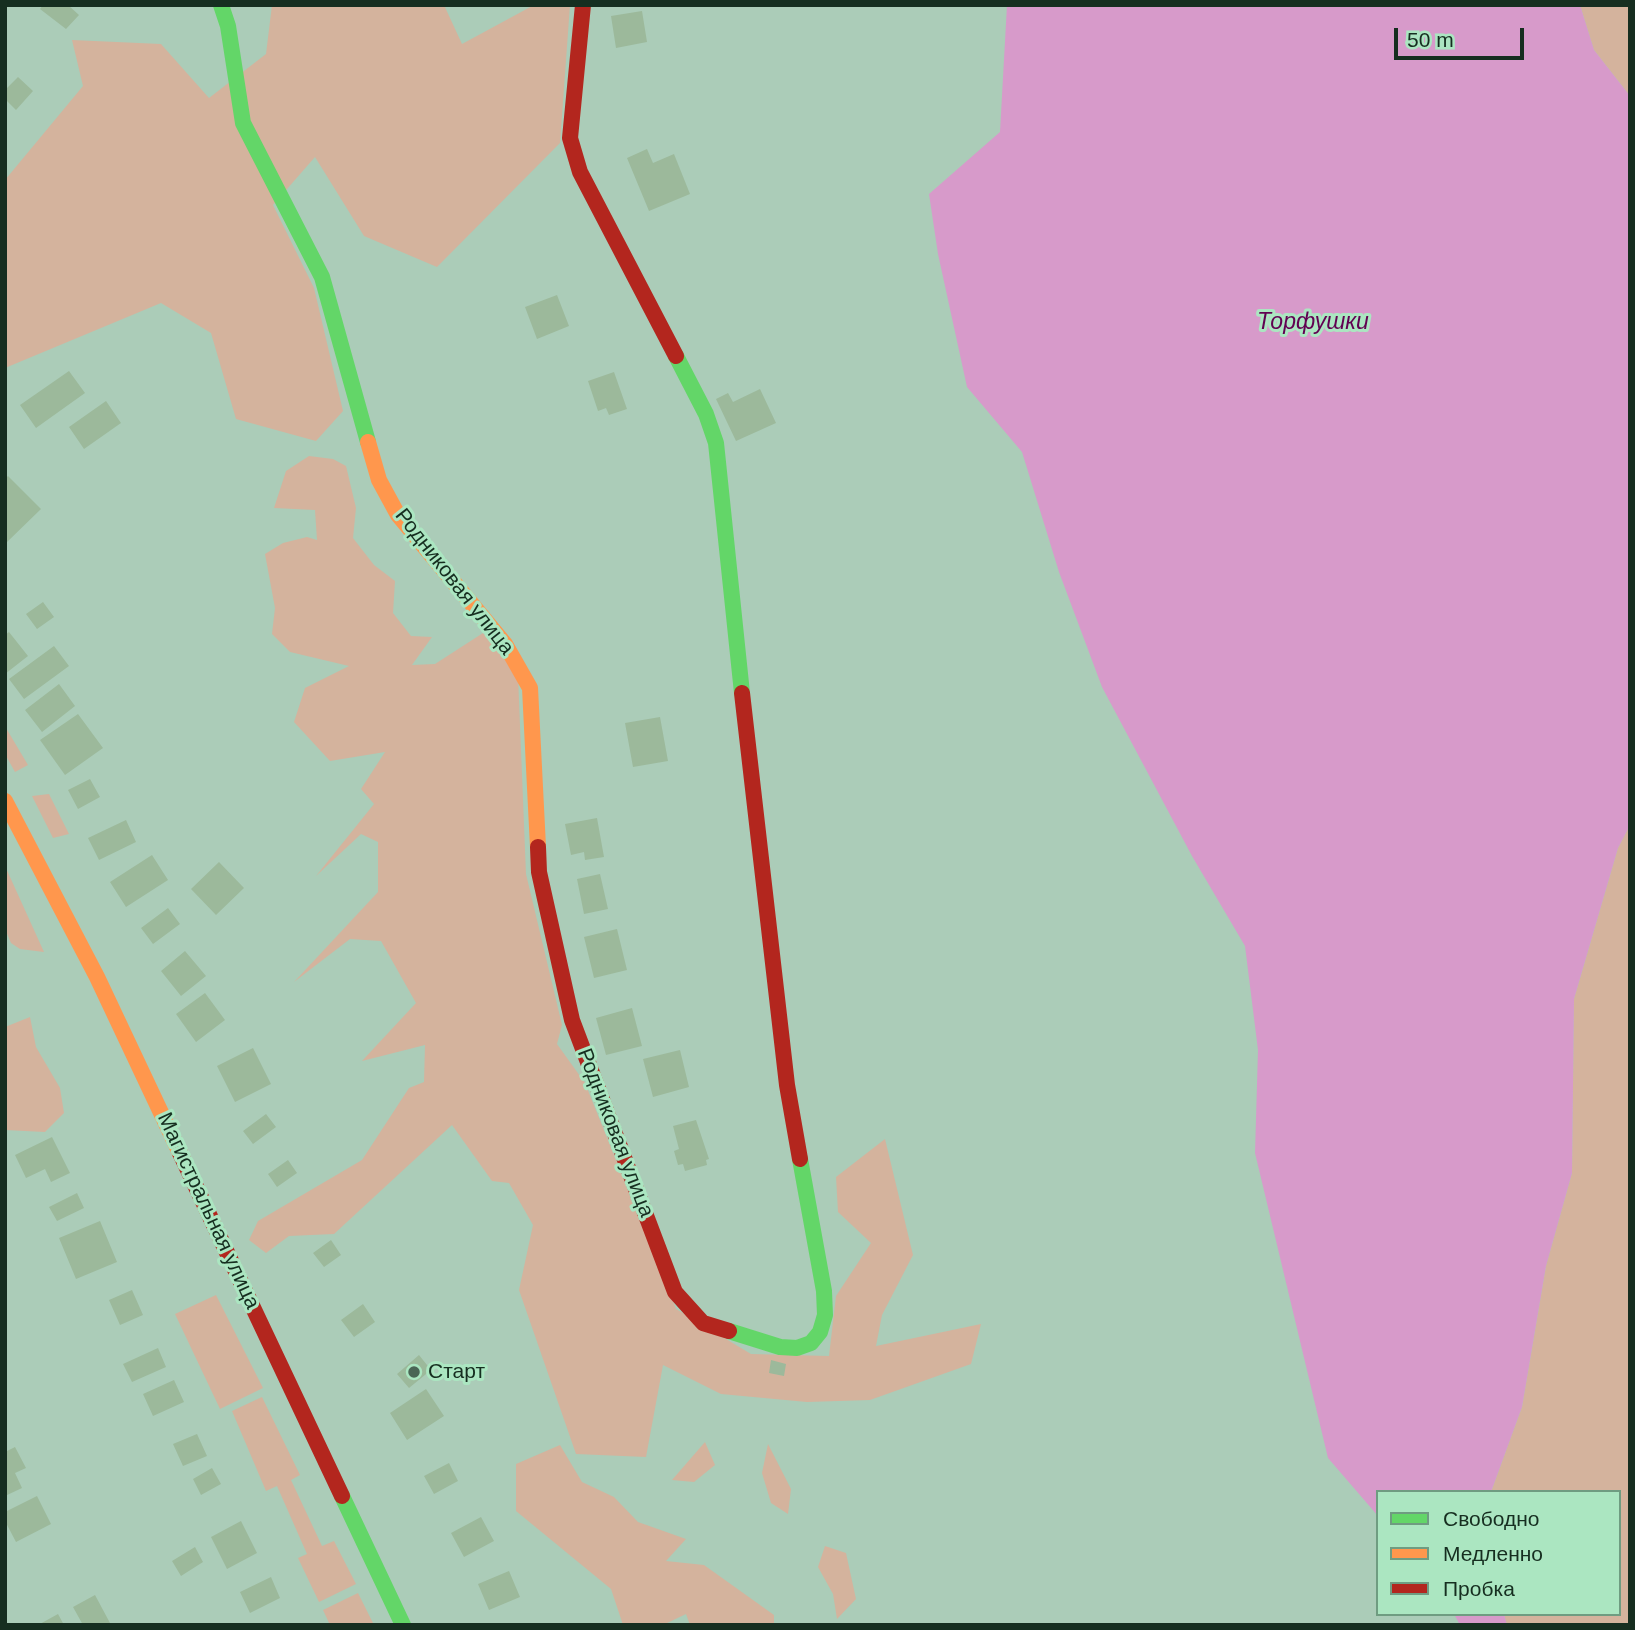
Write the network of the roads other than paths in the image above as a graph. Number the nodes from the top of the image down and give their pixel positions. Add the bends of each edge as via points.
1 (221, 5) edge
2 (583, 5) edge
3 (5, 802) edge
4 (403, 1625) edge

1 - 2 street, Родниковая улица via 243,123 322,276 379,480 398,515 505,644 530,688 539,872 572,1020 675,1292 703,1322 780,1347 797,1348 811,1343 820,1332 824,1291 787,1085 716,443 706,414 580,172 570,138
3 - 4 street, Магистральная улица via 97,977

